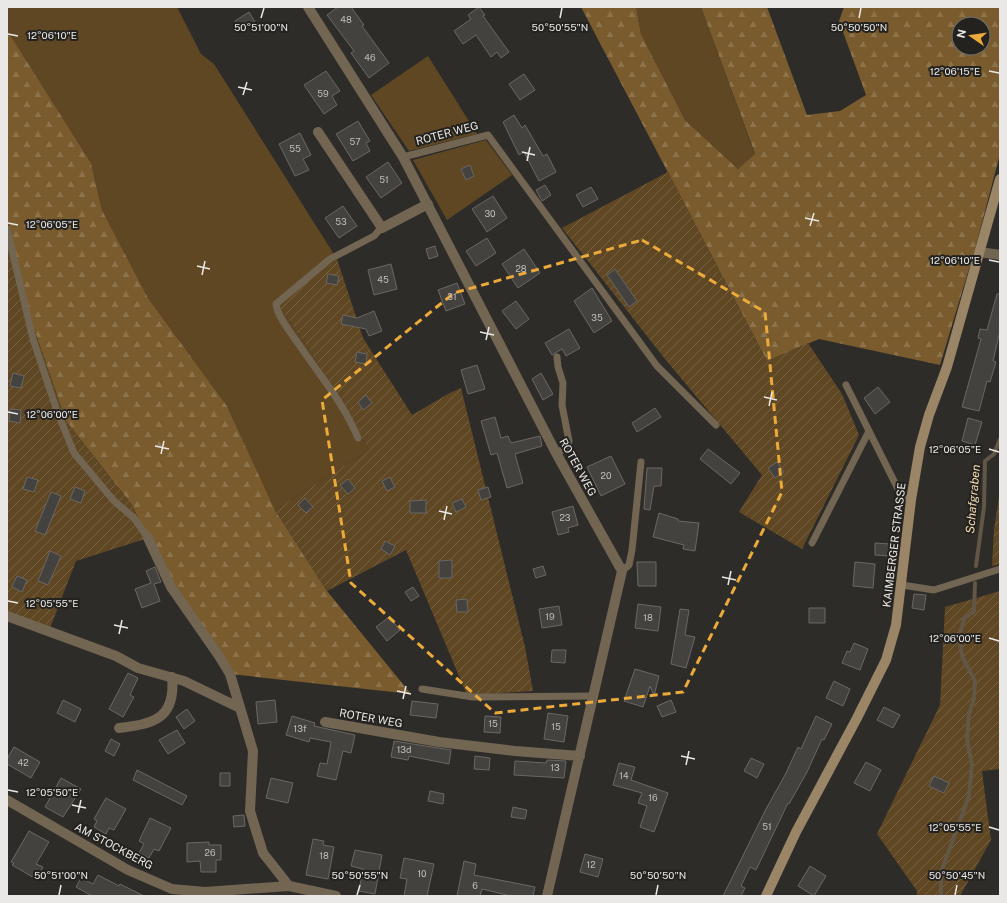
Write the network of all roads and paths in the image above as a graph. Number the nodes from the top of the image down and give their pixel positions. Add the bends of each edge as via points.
1 (308, 7) edge
2 (318, 132) dead end
3 (403, 157) junction
4 (1000, 179) edge
5 (428, 204) junction
6 (381, 228) junction
7 (7, 229) edge
8 (980, 252) junction
9 (1000, 255) edge
10 (557, 357) dead end
11 (846, 385) dead end
12 (716, 425) dead end
13 (869, 431) junction
14 (358, 438) dead end
15 (556, 453) junction
16 (641, 462) dead end
17 (911, 500) junction
18 (148, 538) joint
19 (812, 543) dead end
20 (1000, 569) edge
21 (622, 571) junction
22 (902, 585) junction
23 (7, 616) edge
24 (172, 678) junction
25 (422, 689) dead end
26 (594, 696) junction
27 (240, 708) junction
28 (325, 722) dead end
29 (119, 728) dead end
30 (580, 756) junction
31 (7, 800) edge
32 (289, 886) junction
33 (336, 896) edge
34 (547, 896) edge
35 (766, 896) edge

1 - 3 street, ROTER WEG
2 - 6 street
3 - 5 street, ROTER WEG
3 - 12 lane, ROTER WEG via 488,135 657,366
4 - 8 main road, KAIMBERGER STRASSE
5 - 6 street
5 - 15 street, ROTER WEG
6 - 14 lane via 374,236 330,259 276,304 290,331 351,420
7 - 18 lane via 33,339 74,453 114,502 134,518
8 - 9 street
8 - 17 main road, KAIMBERGER STRASSE via 948,367 929,415 920,447
10 - 15 lane via 563,383 562,405 568,441 566,448
11 - 13 lane
13 - 17 lane via 900,493
13 - 19 lane
15 - 21 street, ROTER WEG
16 - 21 lane via 632,550 628,565
17 - 22 main road, KAIMBERGER STRASSE
18 - 27 street via 171,587 230,674
20 - 22 lane via 934,590
21 - 26 street
22 - 35 main road, KAIMBERGER STRASSE via 896,625 886,660 796,832
23 - 24 street via 116,656 138,668
24 - 27 street via 184,681
24 - 29 street via 170,702 164,715 154,721
25 - 26 lane via 473,697
26 - 30 street
27 - 32 street via 253,751 250,811 263,853
28 - 30 street, ROTER WEG via 439,742
30 - 34 street
31 - 32 street, AM STOCKBERG via 128,870 172,889 205,892
32 - 33 street, AM STOCKBERG

